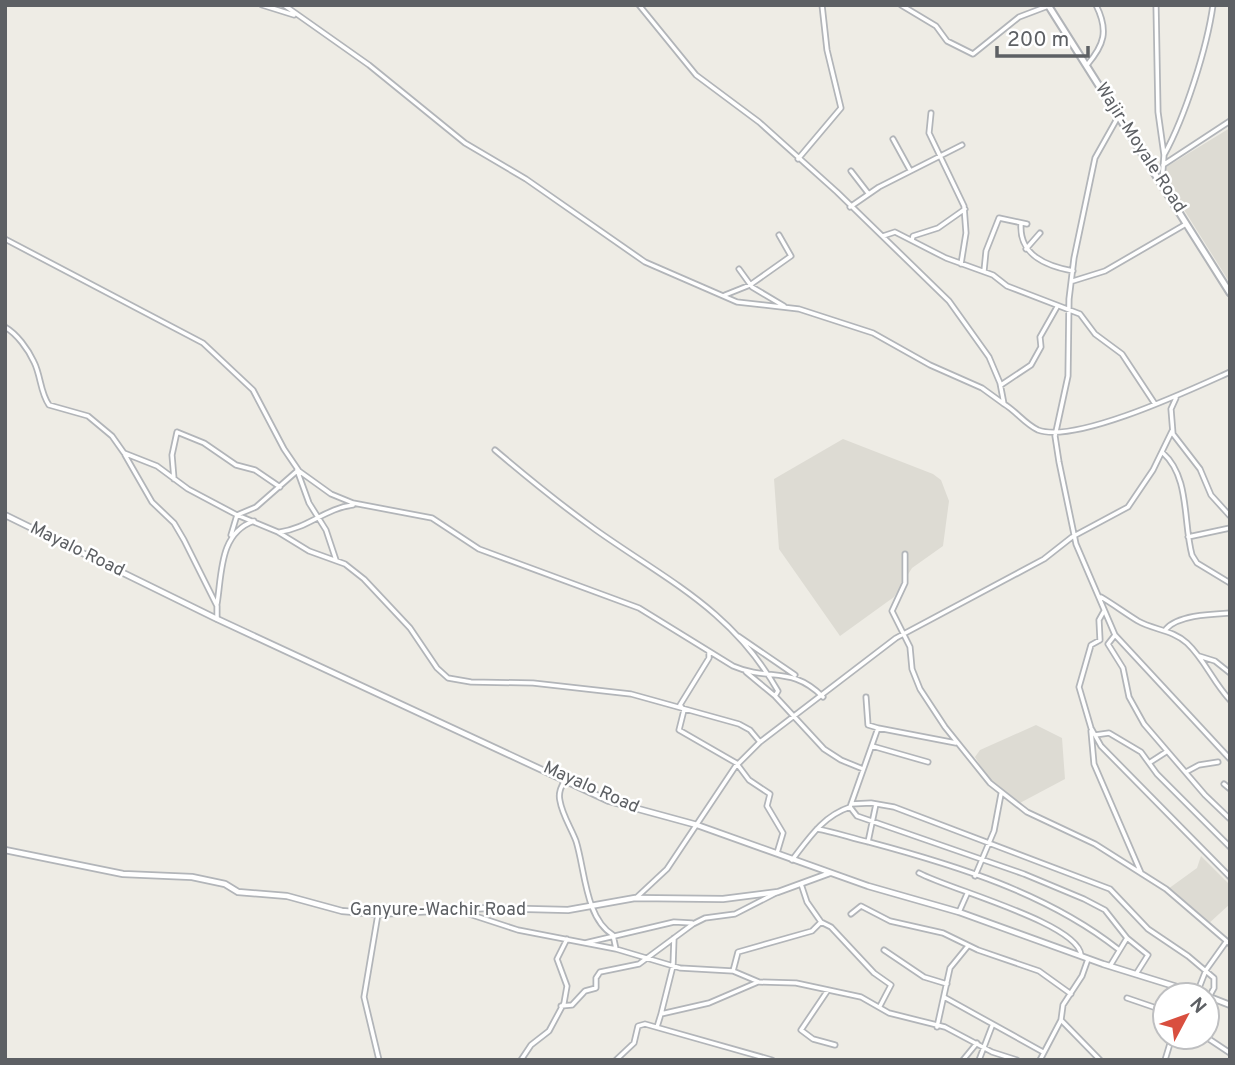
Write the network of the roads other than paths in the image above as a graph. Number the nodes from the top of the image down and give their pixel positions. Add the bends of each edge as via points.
1 (261, 5) edge
2 (284, 5) edge
3 (639, 5) edge
4 (821, 5) edge
5 (901, 5) edge
6 (1048, 5) edge
7 (1096, 5) edge
8 (1156, 5) edge
9 (1213, 5) edge
10 (296, 15) junction
11 (1087, 65) junction
12 (931, 113) dead end
13 (1118, 116) junction
14 (1230, 121) edge
15 (893, 139) dead end
16 (962, 145) dead end
17 (1164, 155) junction
18 (940, 157) junction
19 (798, 159) junction
20 (1161, 166) junction
21 (910, 170) junction
22 (851, 171) dead end
23 (1162, 183) junction
24 (868, 193) junction
25 (850, 206) junction
26 (965, 209) junction
27 (1187, 223) junction
28 (1021, 224) junction
29 (1027, 224) dead end
30 (1040, 233) dead end
31 (779, 234) dead end
32 (883, 236) junction
33 (5, 239) edge
34 (912, 240) junction
35 (1026, 249) junction
36 (961, 264) junction
37 (739, 270) dead end
38 (984, 271) junction
39 (1073, 271) junction
40 (1073, 281) junction
41 (750, 285) junction
42 (1230, 293) edge
43 (723, 296) junction
44 (786, 307) junction
45 (1057, 307) junction
46 (1069, 310) junction
47 (5, 327) edge
48 (1230, 372) edge
49 (1001, 385) junction
50 (1177, 396) junction
51 (1004, 404) junction
52 (1155, 404) junction
53 (1172, 431) junction
54 (1055, 433) junction
55 (495, 450) dead end
56 (124, 453) junction
57 (1163, 453) junction
58 (295, 465) junction
59 (297, 471) junction
60 (174, 479) junction
61 (281, 487) junction
62 (364, 503) junction
63 (5, 514) edge
64 (237, 515) junction
65 (1230, 516) edge
66 (319, 517) junction
67 (254, 522) junction
68 (1230, 528) edge
69 (278, 532) junction
70 (230, 537) junction
71 (1075, 537) junction
72 (1188, 537) junction
73 (905, 554) dead end
74 (336, 560) junction
75 (1230, 583) edge
76 (1101, 597) junction
77 (217, 606) junction
78 (1104, 611) junction
79 (1230, 613) edge
80 (217, 619) junction
81 (1166, 629) junction
82 (904, 633) junction
83 (736, 635) junction
84 (1115, 635) junction
85 (1100, 639) junction
86 (1108, 645) junction
87 (709, 651) junction
88 (1199, 656) junction
89 (744, 670) junction
90 (1230, 673) edge
91 (769, 674) junction
92 (796, 676) junction
93 (775, 696) junction
94 (823, 697) junction
95 (866, 698) dead end
96 (1230, 700) edge
97 (684, 710) junction
98 (795, 716) junction
99 (878, 728) junction
100 (1091, 729) junction
101 (1095, 735) junction
102 (760, 742) junction
103 (958, 743) junction
104 (872, 746) junction
105 (1166, 752) junction
106 (1230, 759) edge
107 (928, 762) dead end
108 (1218, 762) dead end
109 (1149, 763) junction
110 (737, 764) junction
111 (863, 769) junction
112 (1185, 772) junction
113 (565, 779) junction
114 (1224, 784) dead end
115 (1230, 789) edge
116 (1001, 794) junction
117 (876, 804) junction
118 (850, 806) junction
119 (1230, 819) edge
120 (875, 822) junction
121 (697, 825) junction
122 (817, 829) junction
123 (987, 841) junction
124 (869, 842) junction
125 (1230, 847) edge
126 (5, 850) edge
127 (776, 854) junction
128 (981, 859) junction
129 (792, 860) junction
130 (831, 873) junction
131 (919, 873) dead end
132 (1141, 873) junction
133 (975, 876) junction
134 (1230, 877) edge
135 (800, 883) junction
136 (778, 892) junction
137 (968, 894) junction
138 (635, 898) junction
139 (593, 906) junction
140 (460, 911) junction
141 (959, 912) junction
142 (378, 914) junction
143 (851, 914) dead end
144 (821, 922) junction
145 (694, 924) junction
146 (613, 935) junction
147 (674, 938) junction
148 (1127, 938) junction
149 (567, 939) junction
150 (583, 943) junction
151 (1228, 943) edge
152 (968, 946) junction
153 (616, 949) junction
154 (1118, 949) junction
155 (884, 950) dead end
156 (1081, 955) junction
157 (646, 958) junction
158 (1088, 959) junction
159 (673, 966) junction
160 (1110, 966) junction
161 (1206, 970) junction
162 (733, 971) junction
163 (1136, 974) junction
164 (1158, 981) edge
165 (1202, 981) edge
166 (1215, 981) edge
167 (759, 982) junction
168 (947, 984) junction
169 (828, 990) junction
170 (1071, 994) junction
171 (944, 997) junction
172 (1127, 998) dead end
173 (561, 1006) junction
174 (880, 1006) junction
175 (1151, 1006) edge
176 (661, 1014) junction
177 (1061, 1020) junction
178 (992, 1026) junction
179 (657, 1027) junction
180 (937, 1027) junction
181 (977, 1043) junction
182 (835, 1045) dead end
183 (984, 1046) junction
184 (376, 1052) junction
185 (1043, 1052) junction
186 (372, 1058) dead end
187 (379, 1060) edge
188 (521, 1060) edge
189 (616, 1060) edge
190 (772, 1060) edge
191 (963, 1060) edge
192 (979, 1060) edge
193 (1017, 1060) edge
194 (1040, 1060) edge
195 (1100, 1060) edge

1 - 10 street
2 - 10 street
3 - 19 street via 692,70
4 - 19 street via 841,108
5 - 6 street via 936,26 947,41 973,54 1019,17
6 - 11 main road, Wajir-Moyale Road
7 - 11 street via 1104,24 1104,43
8 - 17 street via 1159,139
9 - 17 street via 1199,63
10 - 43 street via 351,52 465,144 653,266
11 - 13 main road, Wajir-Moyale Road
12 - 18 street via 929,133
13 - 23 main road, Wajir-Moyale Road
13 - 39 street via 1095,158
14 - 20 street
15 - 21 street
16 - 18 street
17 - 20 street
18 - 21 street
18 - 26 street
19 - 25 street
20 - 23 street
21 - 24 street
22 - 24 street
23 - 27 main road, Wajir-Moyale Road
24 - 25 street
25 - 32 street
26 - 34 street
26 - 36 street via 967,233
27 - 40 street via 1105,271
27 - 42 main road, Wajir-Moyale Road
28 - 29 street
28 - 35 street via 1020,239
28 - 38 street via 999,218 986,251
30 - 35 street
31 - 41 street via 791,256
32 - 34 street via 895,232
32 - 49 street via 955,307 984,348
33 - 58 street via 203,343 253,390
34 - 36 street
35 - 39 street via 1048,266
36 - 38 street
37 - 41 street
38 - 45 street
39 - 40 street
40 - 46 street
41 - 43 street
41 - 44 street
43 - 44 street via 747,305
44 - 51 street via 873,333 982,388
45 - 46 street
45 - 49 street via 1031,365
46 - 52 street via 1084,317 1095,334 1120,352
46 - 54 street via 1068,376
47 - 56 street via 19,338 35,363 49,405 100,424
48 - 50 street
49 - 51 street
50 - 52 street
50 - 53 street via 1171,409
51 - 54 street via 1037,429
52 - 54 street
53 - 57 street
53 - 65 street via 1200,469 1211,495
54 - 71 street
55 - 83 street via 578,517 704,602
56 - 60 street via 157,466
56 - 77 street via 152,502 174,523
57 - 71 street via 1128,507
57 - 72 street via 1175,467 1181,485
58 - 59 street
58 - 62 street via 331,494
59 - 61 street
59 - 66 street
60 - 61 street via 172,455 177,432
60 - 64 street
61 - 64 street via 256,508
62 - 66 street via 337,506
62 - 87 street via 432,518 479,550 639,608
63 - 80 street, Mayalo Road
64 - 67 street
64 - 70 street
66 - 69 street via 299,530
66 - 74 street
67 - 69 street
67 - 70 street
68 - 72 street
69 - 74 street via 309,551
70 - 77 street
71 - 76 street
71 - 82 street via 1044,559
72 - 75 street via 1197,563
73 - 82 street via 905,583 892,611
74 - 97 street via 373,588 448,678 631,695
76 - 78 street
76 - 81 street via 1138,621
77 - 80 street
78 - 84 street
78 - 85 street
79 - 81 street via 1170,624
80 - 113 street, Mayalo Road
81 - 88 street
82 - 94 street via 859,664
82 - 103 street via 920,689
83 - 91 street
83 - 92 street
84 - 86 street
84 - 106 street
85 - 86 street
85 - 100 street via 1091,645 1079,687
86 - 105 street via 1123,668 1137,712
87 - 89 street
87 - 97 street via 680,705
88 - 90 street
88 - 96 street
89 - 91 street
89 - 93 street
91 - 92 street
91 - 93 street via 778,691
92 - 94 street
93 - 98 street
94 - 98 street
95 - 99 street via 867,725
97 - 102 street via 739,724
97 - 110 street via 679,730
98 - 102 street
98 - 111 street via 824,749
99 - 103 street
99 - 104 street
100 - 101 street
100 - 132 street via 1094,764
101 - 109 street via 1111,734 1136,748
101 - 134 street via 1114,762
102 - 110 street
103 - 116 street
104 - 107 street
104 - 111 street
105 - 109 street
105 - 112 street
108 - 112 street
109 - 125 street
110 - 121 street
110 - 127 street via 769,794 767,806 783,833
111 - 118 street
112 - 119 street
113 - 121 street, Mayalo Road via 629,808
113 - 139 street via 560,802
114 - 115 street
116 - 123 street via 994,831
116 - 132 street
117 - 118 street
117 - 120 street
117 - 123 street
118 - 120 street via 857,816
118 - 122 street
120 - 124 street
120 - 128 street
121 - 127 street, Mayalo Road
121 - 138 street via 667,869
122 - 124 street
122 - 129 street
123 - 128 street
123 - 161 street via 1115,892 1147,929
124 - 133 street
126 - 142 street, Ganyure-Wachir Road via 124,874 192,877 225,884 238,892 287,896 342,911
127 - 129 street, Mayalo Road
128 - 133 street
128 - 148 street via 1098,906 1112,916
129 - 130 street, Mayalo Road
130 - 135 street, Ganyure-Wachir Road
130 - 141 street, Mayalo Road
131 - 137 street
132 - 151 street
133 - 154 street via 1068,914
135 - 136 street, Ganyure-Wachir Road
135 - 144 street
136 - 138 street, Ganyure-Wachir Road via 723,899
136 - 145 street via 735,914
137 - 141 street
137 - 156 street via 1044,922 1076,944
138 - 139 street, Ganyure-Wachir Road
139 - 140 street, Ganyure-Wachir Road via 568,911
139 - 146 street
140 - 142 street, Ganyure-Wachir Road
140 - 149 street via 507,928
141 - 156 street, Mayalo Road
142 - 184 street via 364,997
143 - 152 street via 861,906 890,921 943,933
144 - 162 street via 812,931 738,952
144 - 174 street via 891,985
145 - 146 street via 674,922
145 - 147 street
146 - 150 street
146 - 153 street
147 - 157 street
147 - 159 street
148 - 154 street
148 - 163 street via 1148,955
149 - 150 street
149 - 173 street via 557,959 567,986
150 - 153 street
151 - 161 street
152 - 168 street via 950,968
152 - 170 street via 1039,971
153 - 157 street
154 - 160 street
155 - 168 street via 924,977
156 - 158 street, Mayalo Road
157 - 159 street
157 - 173 street via 639,964 600,972 596,988 585,991 572,1005
158 - 160 street, Mayalo Road
158 - 170 street
159 - 162 street
159 - 176 street
160 - 163 street, Mayalo Road
161 - 165 street
161 - 166 street
162 - 167 street
163 - 164 street, Mayalo Road
167 - 169 street
167 - 176 street via 709,1003
168 - 171 street
169 - 174 street
169 - 182 street via 801,1030
170 - 177 street via 1063,1005
171 - 178 street
171 - 180 street
172 - 175 street
173 - 188 street via 549,1031
174 - 180 street
176 - 179 street
177 - 185 street
177 - 195 street
178 - 183 street
178 - 185 street
179 - 189 street via 638,1026 634,1043
179 - 190 street
180 - 181 street
181 - 183 street
181 - 191 street
183 - 192 street
183 - 193 street
184 - 186 street
184 - 187 street
185 - 194 street

